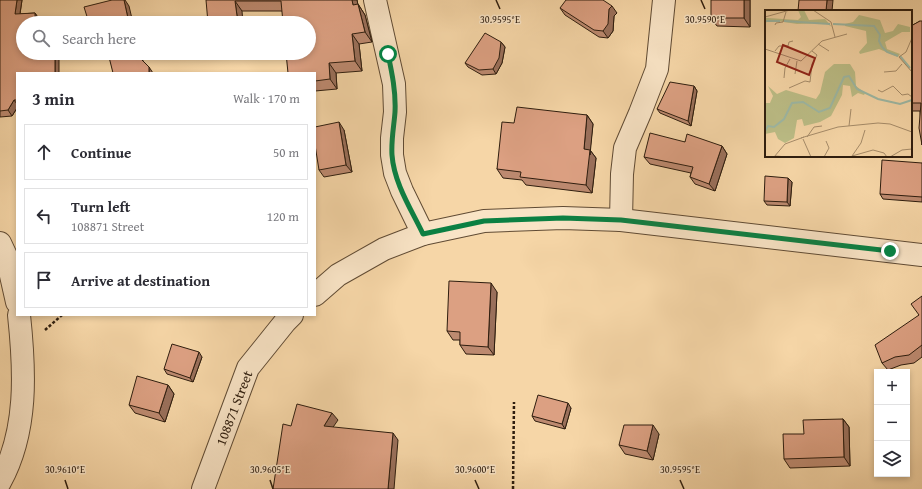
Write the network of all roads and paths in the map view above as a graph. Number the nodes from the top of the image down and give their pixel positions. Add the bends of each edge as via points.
1 (375, 0) edge
2 (664, 0) edge
3 (621, 220) junction
4 (423, 234) junction
5 (0, 243) edge
6 (922, 255) edge
7 (316, 294) edge
8 (16, 298) edge
9 (18, 316) edge
10 (291, 316) edge
11 (514, 402) dead end
12 (0, 482) edge
13 (202, 489) edge
14 (513, 489) edge

1 - 4 street via 394,84 392,155 395,172
2 - 3 street via 657,69 625,148
3 - 4 street via 563,218 484,221
3 - 6 street
4 - 7 street via 384,249 344,271
5 - 8 street via 7,258
9 - 12 street via 23,350 19,432 13,454
10 - 13 street, 108871 Street via 248,368
11 - 14 path

